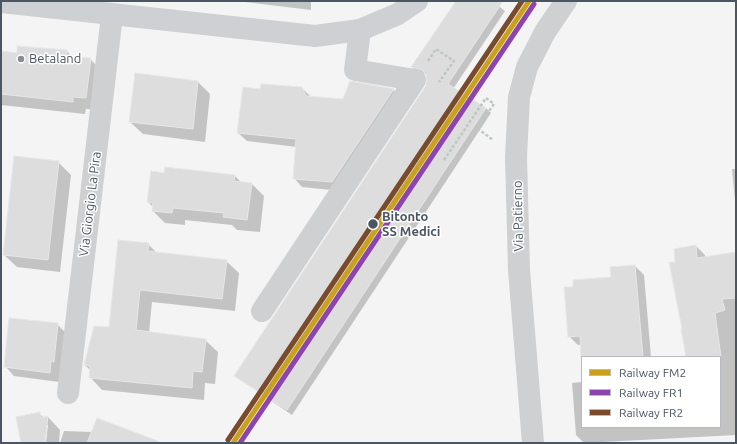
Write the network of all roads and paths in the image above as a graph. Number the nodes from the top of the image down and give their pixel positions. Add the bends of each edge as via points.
1 (417, 1) edge
2 (566, 1) edge
3 (1, 2) edge
4 (112, 15) junction
5 (360, 30) junction
6 (516, 157) junction
7 (444, 160) dead end
8 (262, 311) dead end
9 (68, 393) dead end
10 (532, 443) edge

1 - 5 street via 398,14
2 - 6 street, Via Patierno via 545,32 527,67 519,97
3 - 4 street
4 - 5 street via 315,36
4 - 9 street, Via Giorgio La Pira
5 - 8 street via 355,70 415,80
6 - 7 path via 477,128 494,104 486,98
6 - 10 street, Via Patierno via 519,270

